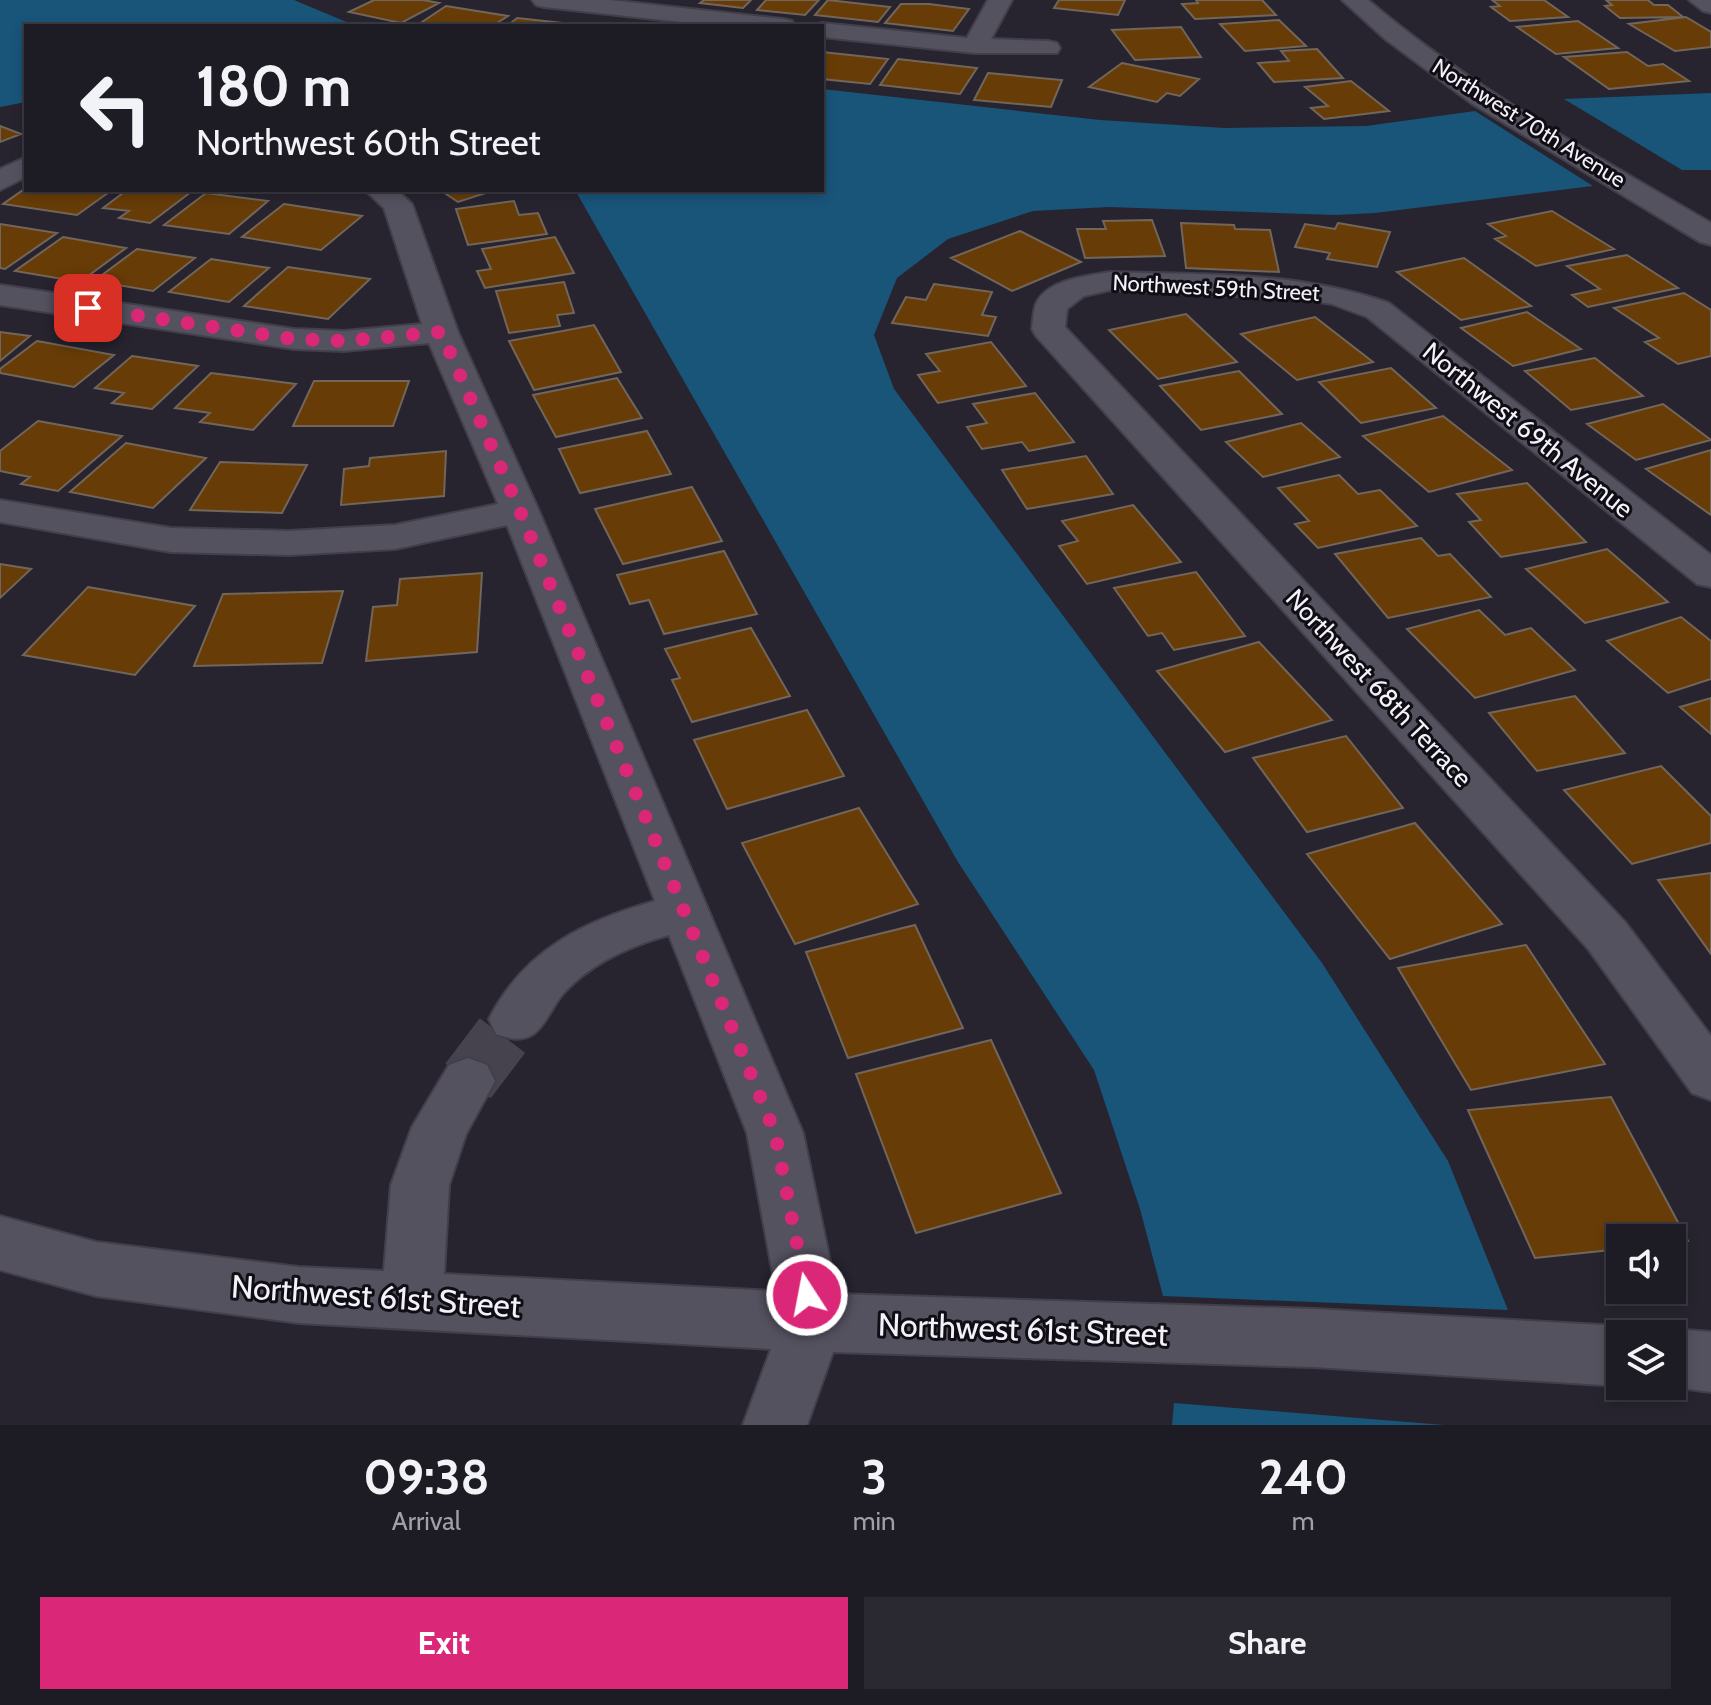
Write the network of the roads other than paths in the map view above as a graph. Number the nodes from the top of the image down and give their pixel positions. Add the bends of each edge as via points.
1 (544, 0) edge
2 (1000, 0) edge
3 (1354, 0) edge
4 (1393, 0) edge
5 (1701, 0) edge
6 (576, 2) edge
7 (1711, 6) edge
8 (766, 24) edge
9 (824, 30) edge
10 (1434, 33) dead end
11 (975, 46) junction
12 (1048, 48) dead end
13 (1459, 51) dead end
14 (1524, 94) dead end
15 (24, 166) edge
16 (0, 181) edge
17 (382, 192) edge
18 (1711, 236) edge
19 (0, 295) edge
20 (1339, 296) joint
21 (1051, 305) joint
22 (441, 332) junction
23 (0, 511) edge
24 (520, 511) junction
25 (1711, 575) edge
26 (685, 912) junction
27 (515, 1019) tunnel mouth
28 (1711, 1077) edge
29 (468, 1081) tunnel mouth
30 (0, 1243) edge
31 (412, 1301) junction
32 (812, 1322) junction
33 (1606, 1355) edge
34 (1686, 1360) edge
35 (1711, 1362) edge
36 (775, 1425) edge

1 - 6 street
2 - 11 street
3 - 18 street, Northwest 70th Avenue via 1465,87
4 - 10 street, Northwest 70th Avenue
5 - 7 street
6 - 8 street
9 - 11 street
11 - 12 street
13 - 14 street, Northwest 70th Avenue
15 - 16 street
17 - 22 street via 397,204
19 - 22 street via 294,339 344,341
20 - 21 street, Northwest 59th Street via 1301,289 1110,281 1074,288
20 - 25 street, Northwest 69th Avenue via 1378,310
21 - 28 street, Northwest 68th Terrace via 1048,329 1607,936
22 - 24 street
23 - 24 street via 171,540 289,543 395,537
24 - 26 street
26 - 27 street via 593,945 550,973
26 - 32 street via 775,1133
29 - 31 street via 440,1127 420,1185
30 - 31 street, Northwest 61st Street via 96,1269 299,1295
31 - 32 street, Northwest 61st Street
32 - 33 street, Northwest 61st Street via 1314,1338
32 - 36 street
34 - 35 street

